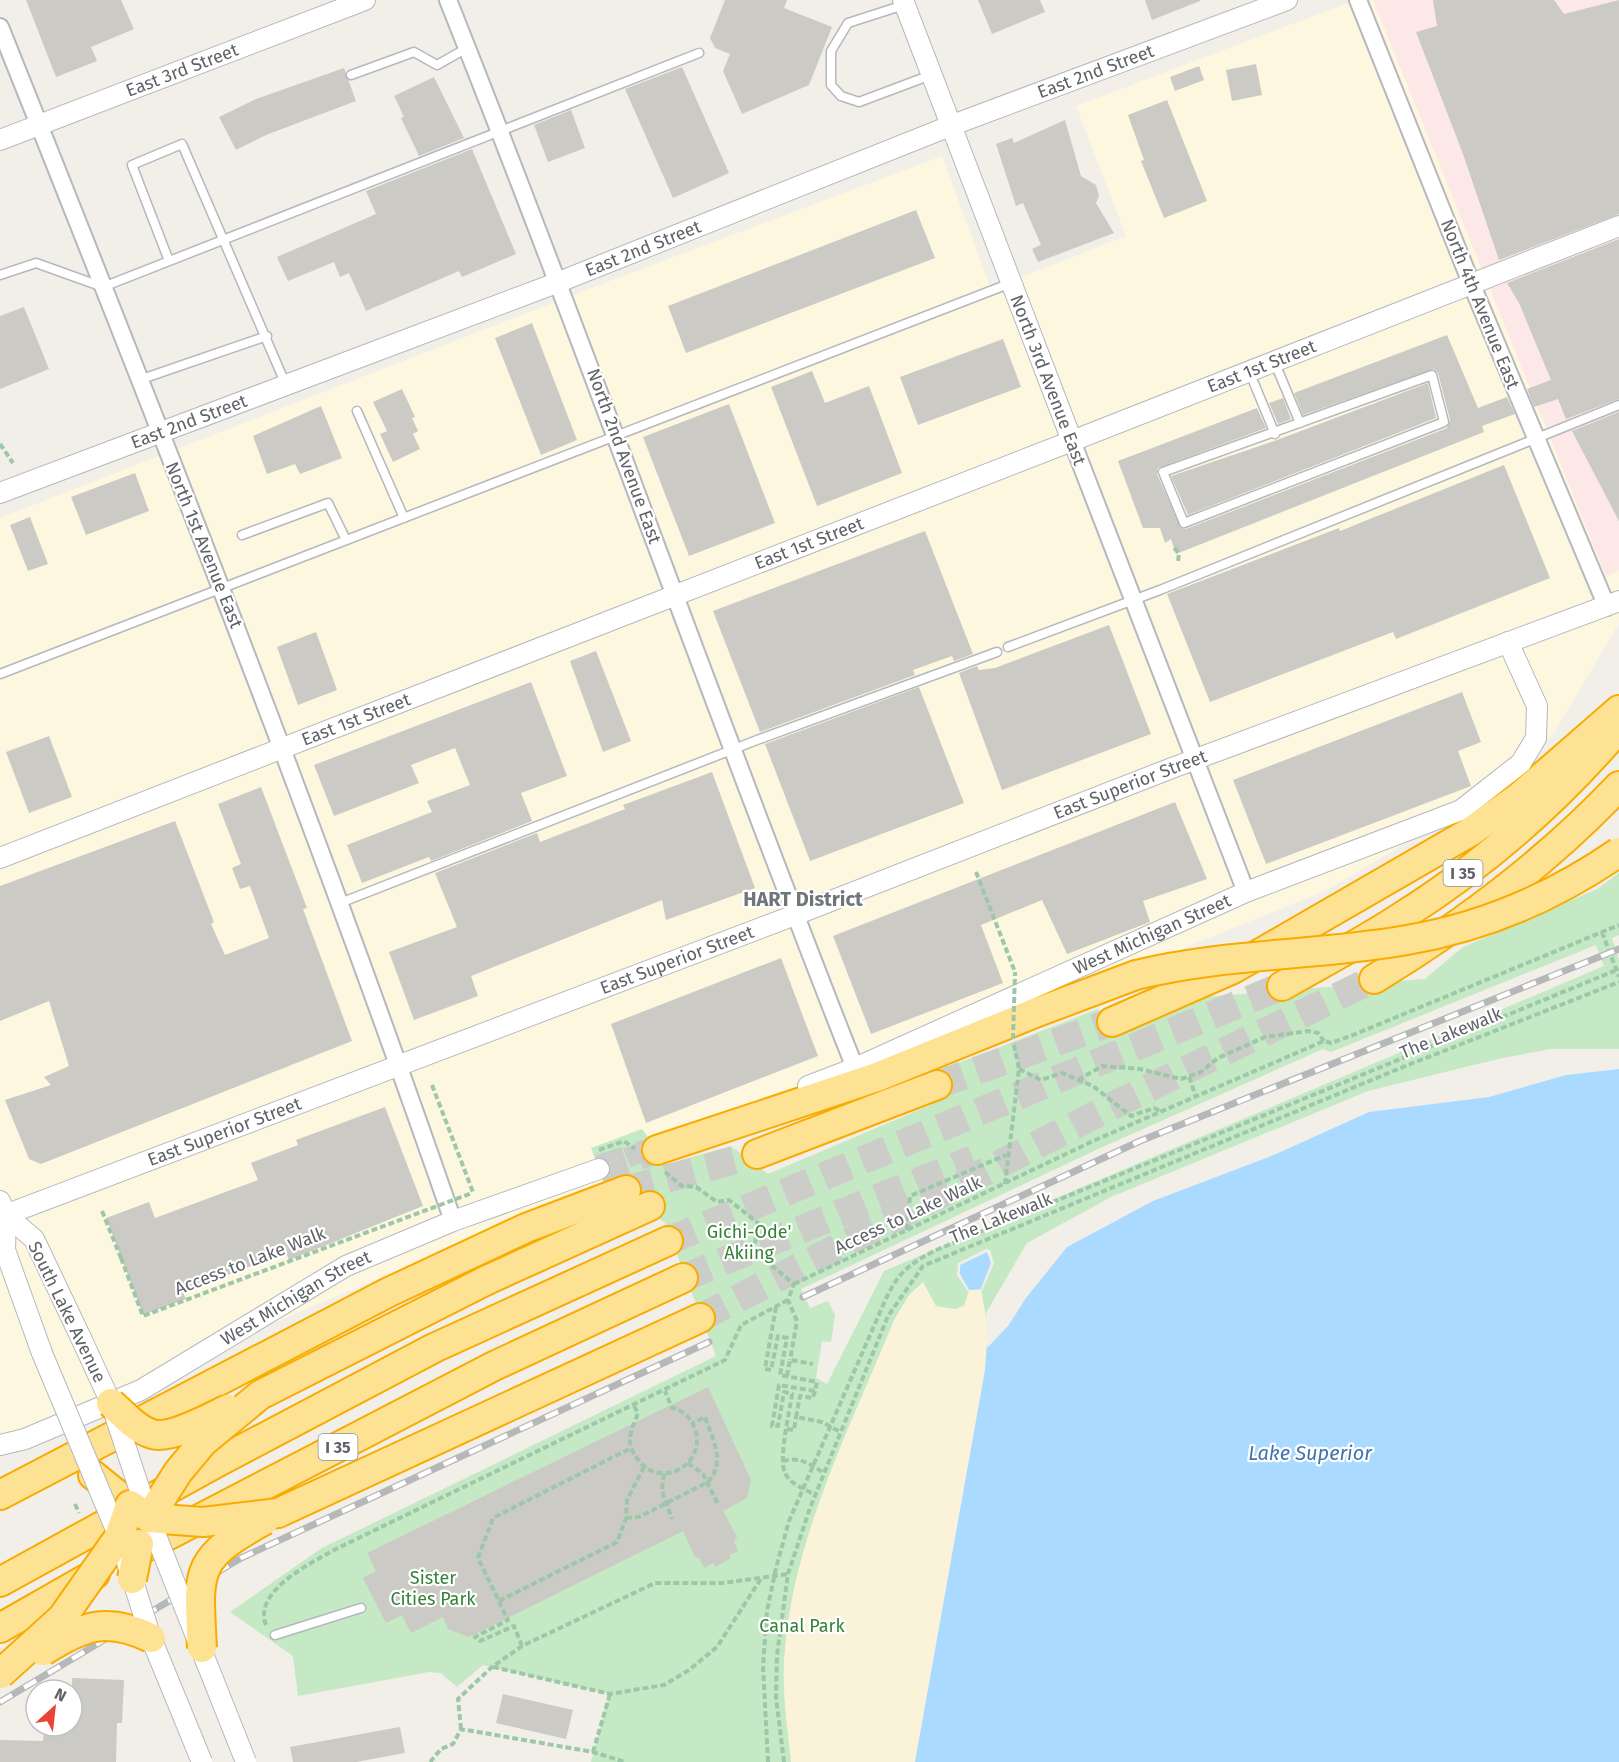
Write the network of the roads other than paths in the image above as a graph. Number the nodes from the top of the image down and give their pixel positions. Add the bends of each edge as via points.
1 (365, 0) edge
2 (448, 0) edge
3 (1287, 0) edge
4 (1358, 0) edge
5 (904, 2) edge
6 (0, 27) edge
7 (467, 48) junction
8 (699, 53) dead end
9 (351, 75) dead end
10 (931, 75) junction
11 (39, 125) junction
12 (950, 126) junction
13 (500, 130) junction
14 (0, 140) edge
15 (1619, 225) edge
16 (225, 238) junction
17 (169, 261) junction
18 (0, 275) edge
19 (559, 282) junction
20 (1011, 283) junction
21 (1471, 283) junction
22 (103, 286) junction
23 (267, 336) junction
24 (1274, 361) junction
25 (1249, 371) junction
26 (139, 380) junction
27 (286, 385) junction
28 (1619, 405) edge
29 (357, 411) dead end
30 (1300, 423) junction
31 (159, 433) junction
32 (1275, 434) junction
33 (617, 437) junction
34 (1536, 437) junction
35 (1072, 441) junction
36 (0, 494) edge
37 (404, 518) junction
38 (242, 535) dead end
39 (346, 540) junction
40 (221, 587) junction
41 (676, 596) junction
42 (1133, 600) junction
43 (1613, 604) edge
44 (1508, 642) junction
45 (1008, 647) dead end
46 (997, 652) dead end
47 (0, 674) edge
48 (1619, 710) edge
49 (1619, 728) edge
50 (283, 748) junction
51 (733, 750) junction
52 (1195, 759) junction
53 (1619, 786) edge
54 (1619, 852) edge
55 (0, 858) edge
56 (1246, 892) junction
57 (340, 903) junction
58 (795, 915) junction
59 (1374, 980) tunnel mouth
60 (1282, 986) tunnel mouth
61 (1112, 1022) tunnel mouth
62 (400, 1066) junction
63 (855, 1068) junction
64 (937, 1085) tunnel mouth
65 (652, 1154) joint
66 (757, 1154) tunnel mouth
67 (596, 1161) road end
68 (626, 1190) tunnel mouth
69 (650, 1206) tunnel mouth
70 (2, 1211) edge
71 (453, 1221) junction
72 (668, 1241) tunnel mouth
73 (683, 1278) tunnel mouth
74 (700, 1318) tunnel mouth
75 (260, 1395) junction
76 (111, 1403) junction
77 (0, 1445) edge
78 (133, 1468) joint
79 (93, 1475) junction
80 (0, 1495) edge
81 (139, 1511) junction
82 (278, 1513) junction
83 (119, 1537) junction
84 (132, 1579) junction
85 (0, 1582) edge
86 (361, 1608) dead end
87 (0, 1628) edge
88 (274, 1635) road end
89 (151, 1638) junction
90 (202, 1648) junction
91 (0, 1675) edge
92 (201, 1762) edge
93 (246, 1762) edge

1 - 11 street, East 3rd Street
2 - 7 street, North 2nd Avenue East
3 - 12 street, East 2nd Street
4 - 21 street, North 4th Avenue East
5 - 10 street, North 3rd Avenue East
5 - 10 lane via 848,23 831,51 831,86 841,96 859,102
6 - 11 street, North 1st Avenue East
7 - 9 lane via 437,65 414,52
7 - 13 street, North 2nd Avenue East
8 - 13 lane
10 - 12 street, North 3rd Avenue East
11 - 14 street, East 3rd Street
11 - 22 street, North 1st Avenue East
12 - 19 street, East 2nd Street
12 - 20 street, North 3rd Avenue East
13 - 16 lane
13 - 19 street, North 2nd Avenue East
15 - 21 street, East 1st Street
16 - 17 lane
16 - 17 lane via 182,144 132,165
16 - 23 lane
17 - 22 lane
18 - 22 lane via 36,263
19 - 27 street, East 2nd Street
19 - 33 street, North 2nd Avenue East
20 - 33 lane
20 - 35 street, North 3rd Avenue East
21 - 24 street, East 1st Street
21 - 34 street, North 4th Avenue East
22 - 26 street, North 1st Avenue East
23 - 26 lane
23 - 27 lane
24 - 25 street, East 1st Street
24 - 30 lane
25 - 32 lane
25 - 35 street, East 1st Street
26 - 31 street, North 1st Avenue East
27 - 31 street, East 2nd Street
28 - 34 lane
29 - 37 lane
30 - 32 lane
30 - 32 lane via 1432,375 1444,422 1184,523 1163,472
31 - 36 street, East 2nd Street
31 - 40 street, North 1st Avenue East
33 - 37 lane
33 - 41 street, North 2nd Avenue East
34 - 42 lane
34 - 43 street, North 4th Avenue East
35 - 41 street, East 1st Street
35 - 42 street, North 3rd Avenue East
37 - 39 lane
38 - 39 lane via 328,503
39 - 40 lane
40 - 47 lane
40 - 50 street, North 1st Avenue East
41 - 50 street, East 1st Street
41 - 51 street, North 2nd Avenue East
42 - 45 lane
42 - 52 street, North 3rd Avenue East
43 - 44 street, East Superior Street
44 - 52 street, East Superior Street
44 - 56 street, West Michigan Street via 1537,706 1536,738 1521,763 1461,810
46 - 51 lane
48 - 61 highway via 1518,798 1470,832 1233,969
49 - 60 highway, I 35 via 1564,788 1468,870 1395,921
50 - 55 street, East 1st Street
50 - 57 street, North 1st Avenue East
51 - 57 lane
51 - 58 street, North 2nd Avenue East
52 - 56 street, North 3rd Avenue East
52 - 58 street, East Superior Street
53 - 59 highway, I 35 via 1578,826 1463,922
54 - 65 highway, bridge via 1552,894 1471,926 1405,940 1197,963 1136,975 877,1077
56 - 63 street, West Michigan Street
57 - 62 street, North 1st Avenue East
58 - 62 street, East Superior Street
58 - 63 street, North 2nd Avenue East
62 - 70 street, East Superior Street
62 - 71 street, North 1st Avenue East
63 - 65 street, West Michigan Street
64 - 66 highway
67 - 71 street, West Michigan Street
68 - 80 highway via 525,1228 389,1292
69 - 75 highway, bridge via 487,1280
70 - 76 street, South Lake Avenue, bridge via 34,1239
70 - 79 street, South Lake Avenue, bridge via 4,1250
71 - 77 street, West Michigan Street via 346,1266 141,1390 25,1439
72 - 85 highway, I 35 via 435,1348
73 - 87 highway, I 35 via 484,1372 113,1564
74 - 82 highway
75 - 76 highway, bridge via 183,1429 158,1435 132,1422
75 - 81 highway, bridge via 203,1442
76 - 78 street, South Lake Avenue, bridge
78 - 81 highway, bridge
79 - 81 highway
79 - 83 street, South Lake Avenue, bridge
81 - 82 highway, bridge via 203,1522
81 - 83 highway, bridge
81 - 84 highway, bridge via 139,1544
81 - 90 street, bridge
82 - 90 highway, bridge via 231,1539 208,1564 200,1582
83 - 84 street, South Lake Avenue, bridge
83 - 91 highway, bridge via 62,1618
84 - 89 street, South Lake Avenue, bridge
86 - 88 lane
89 - 91 highway, bridge via 129,1627 104,1624 71,1634
89 - 92 street, South Lake Avenue, bridge
90 - 93 street, bridge

